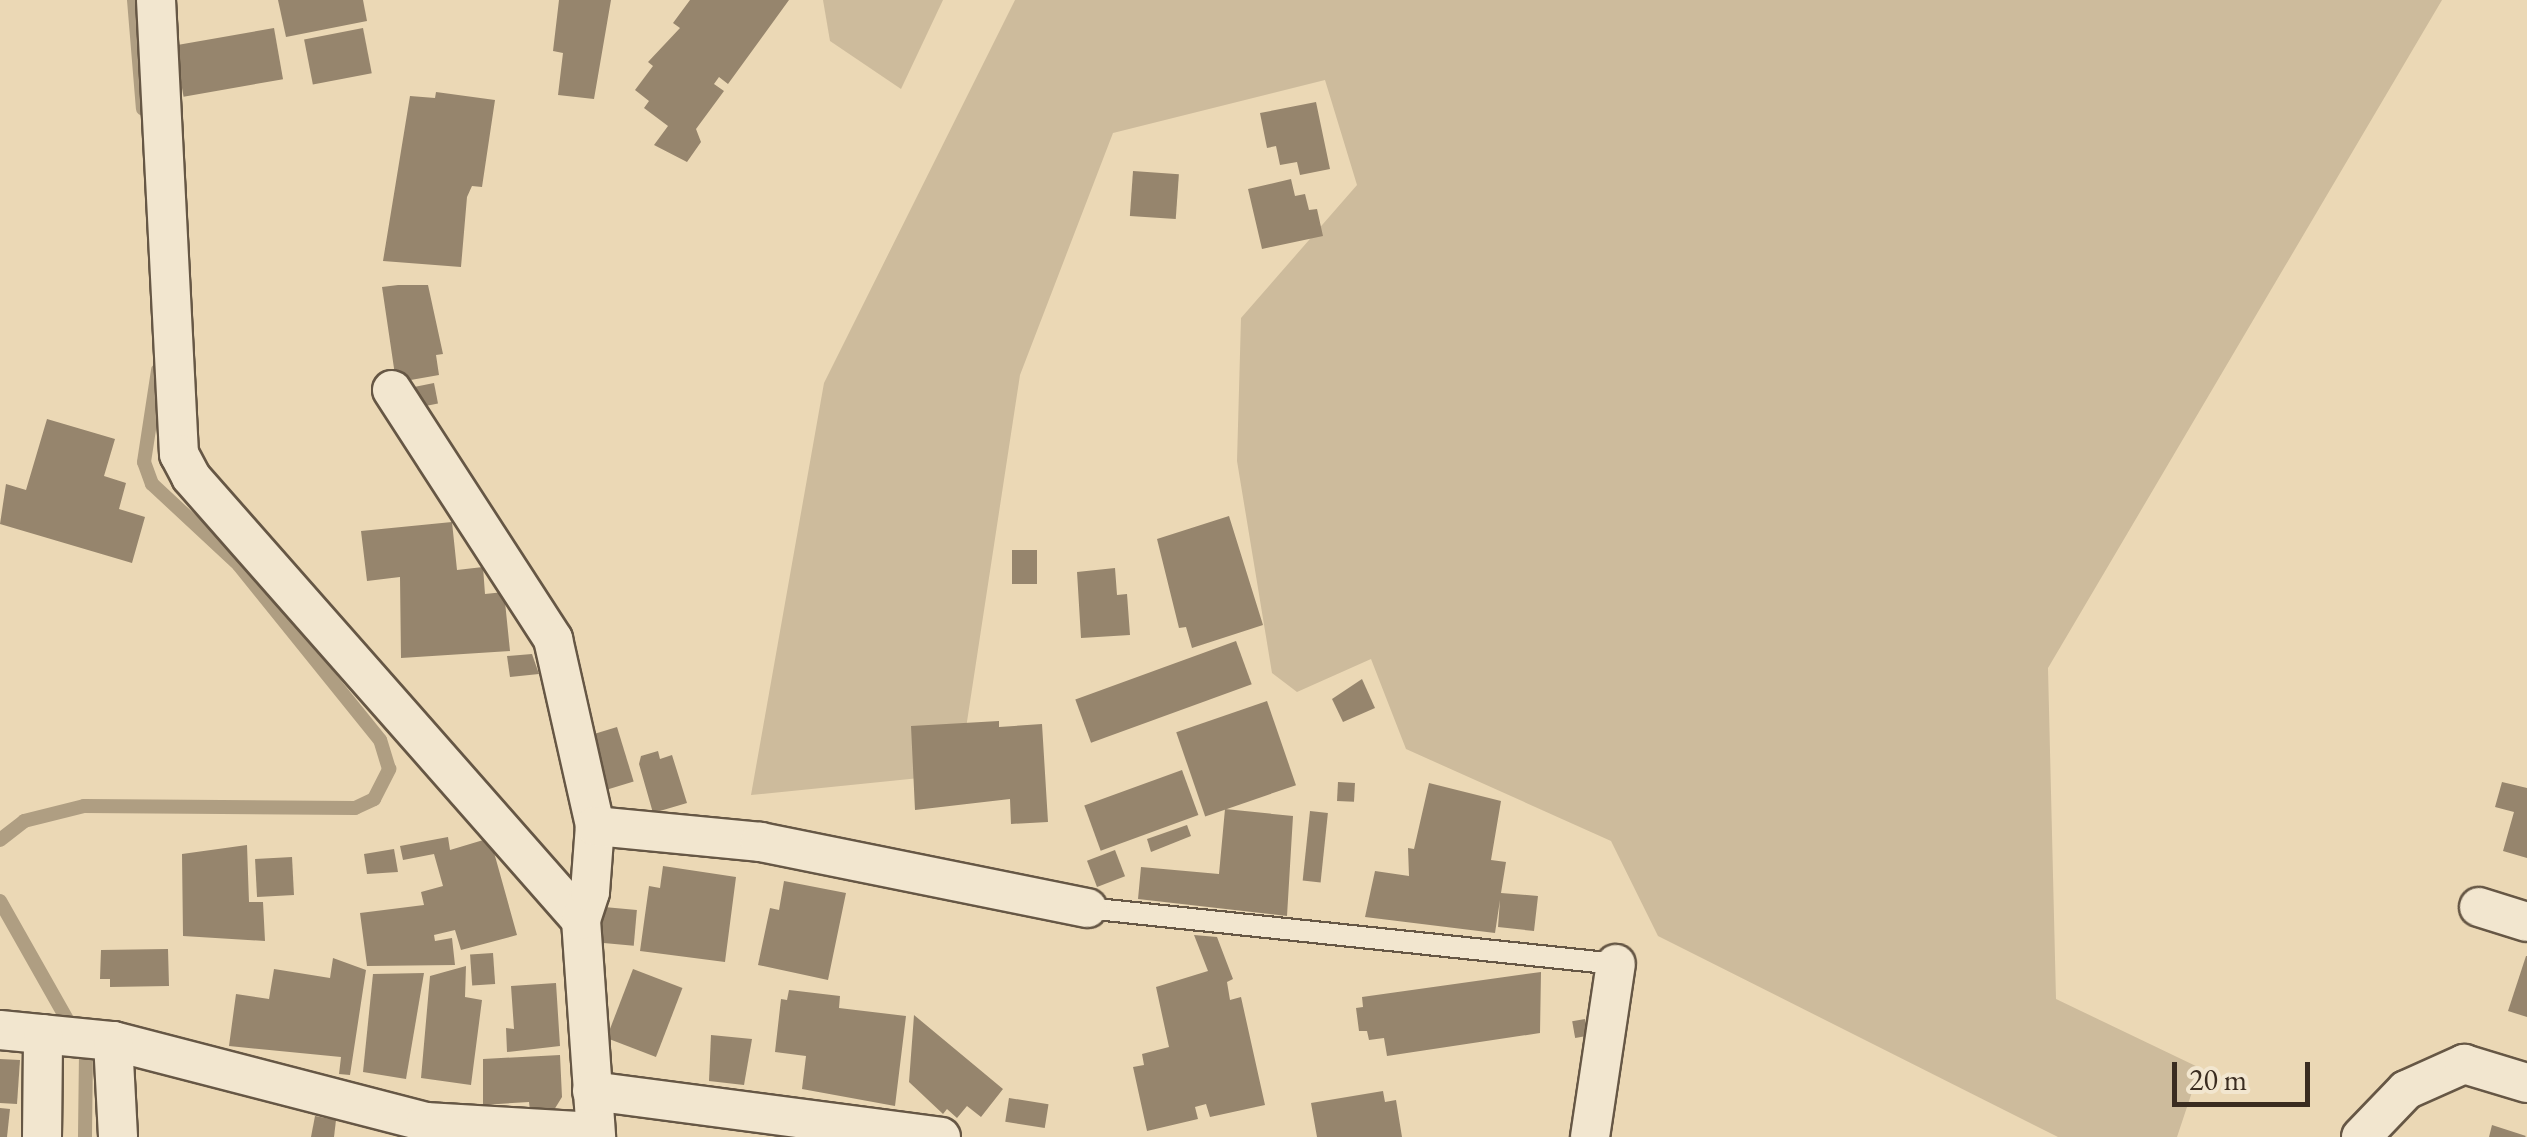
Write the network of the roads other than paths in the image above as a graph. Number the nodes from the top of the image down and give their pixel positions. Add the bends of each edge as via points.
1 (156, 0) edge
2 (392, 390) dead end
3 (595, 826) junction
4 (2479, 907) dead end
5 (1087, 908) joint
6 (581, 920) junction
7 (2527, 922) edge
8 (1616, 964) joint
9 (0, 1030) edge
10 (77, 1038) junction
11 (2527, 1083) edge
12 (592, 1091) junction
13 (596, 1135) edge
14 (42, 1137) edge
15 (118, 1137) edge
16 (941, 1137) edge
17 (1590, 1137) edge
18 (2361, 1137) edge

1 - 6 street via 179,454 191,477
2 - 3 street via 554,639
3 - 5 street via 760,842
3 - 6 street
4 - 7 street
5 - 8 lane
6 - 12 street
8 - 17 street
9 - 10 street
10 - 13 street via 426,1122
10 - 14 street
10 - 15 street
11 - 18 street via 2464,1064 2406,1090
12 - 13 street
12 - 16 street

